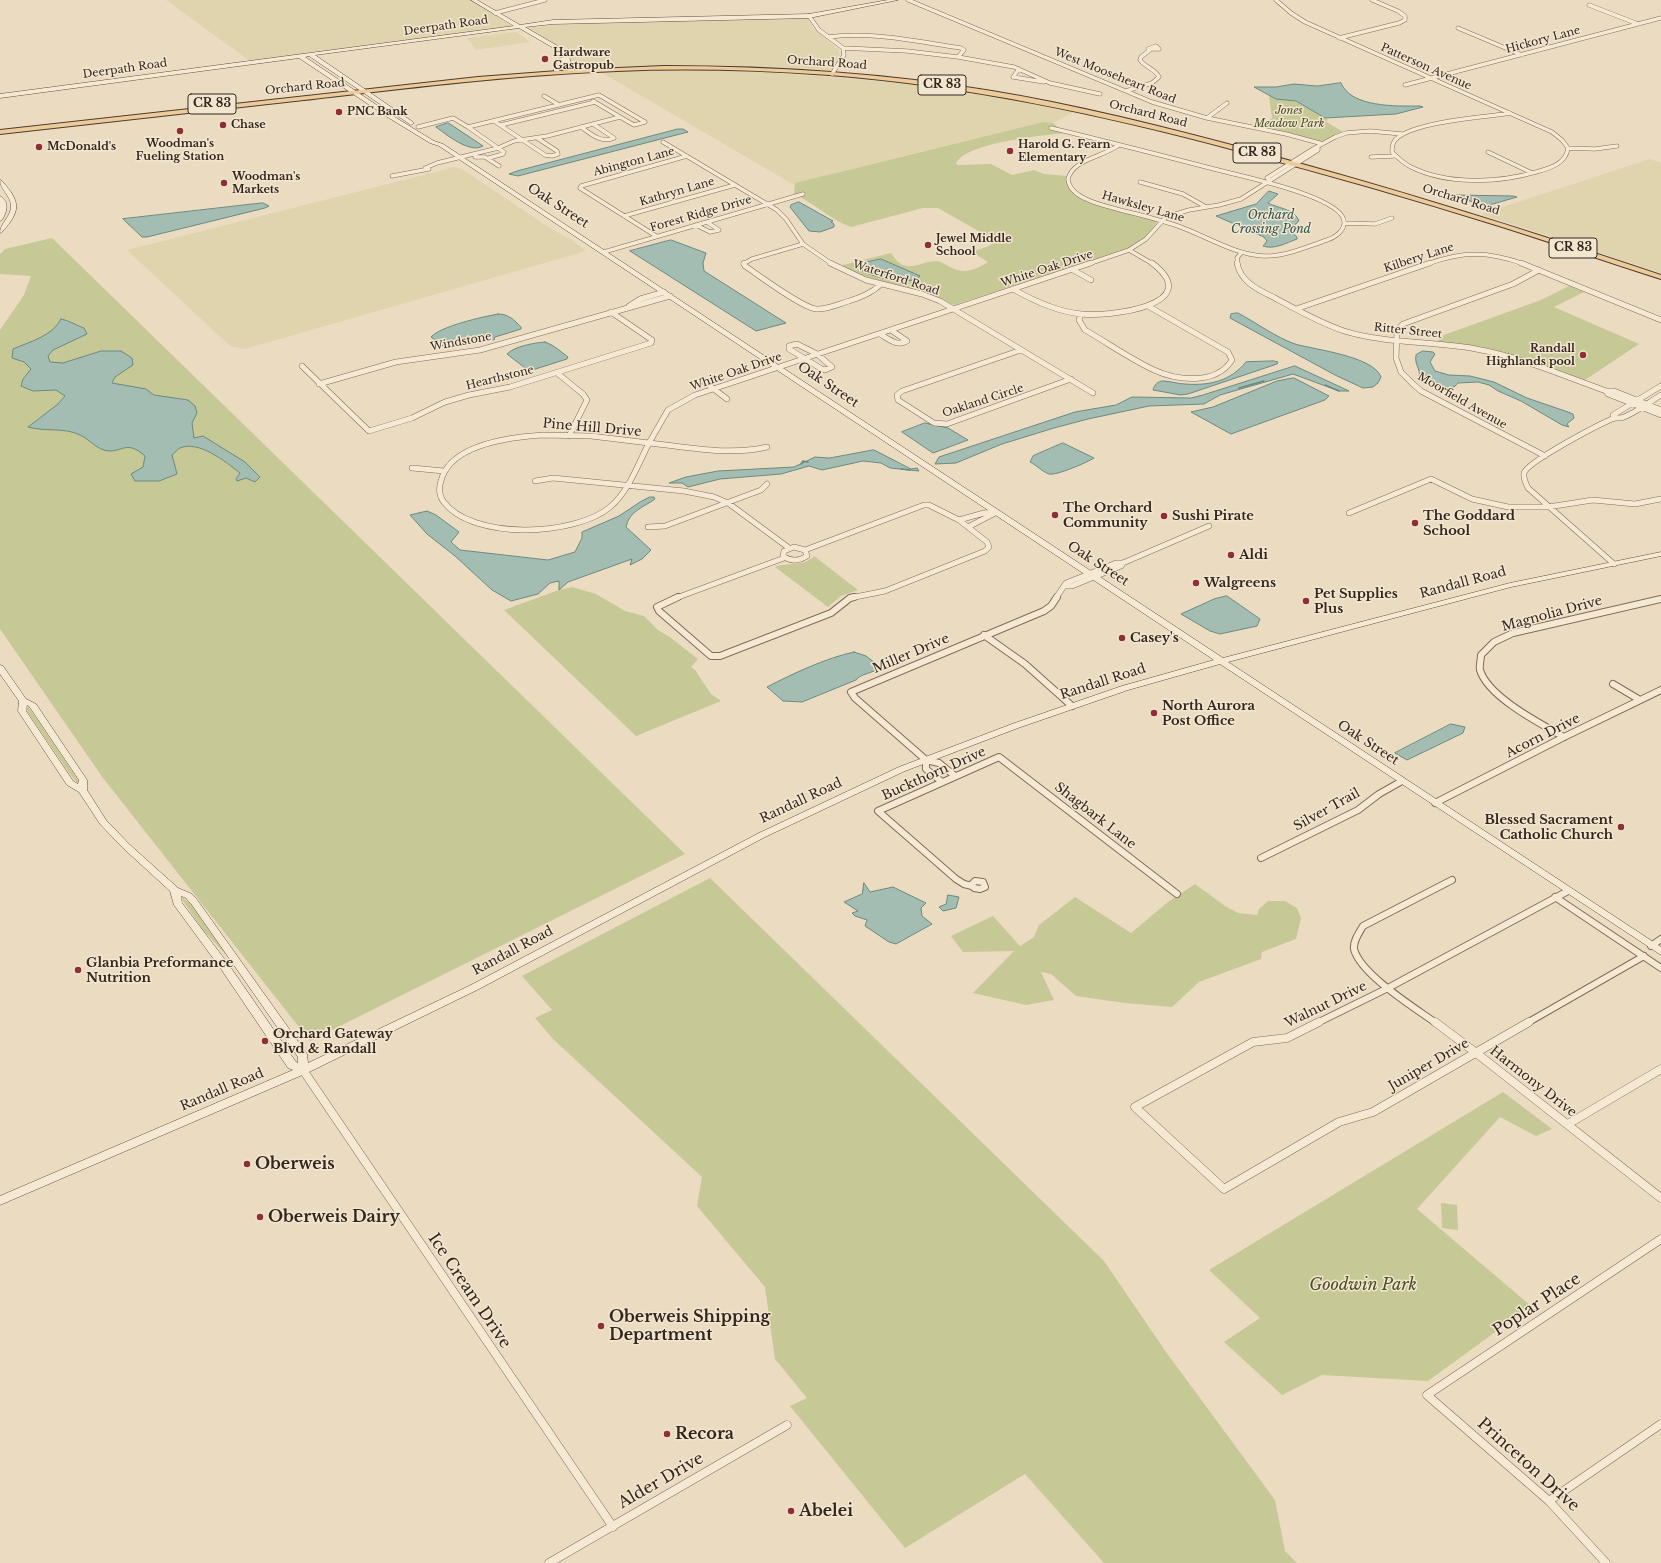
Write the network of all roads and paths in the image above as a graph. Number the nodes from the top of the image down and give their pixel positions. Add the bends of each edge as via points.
1 (473, 0) edge
2 (545, 0) edge
3 (896, 0) edge
4 (908, 0) edge
5 (1276, 0) edge
6 (1372, 0) edge
7 (1590, 5) dead end
8 (496, 13) junction
9 (809, 16) junction
10 (1661, 18) edge
11 (1638, 24) junction
12 (518, 27) junction
13 (1458, 28) dead end
14 (828, 37) junction
15 (1339, 38) junction
16 (843, 48) junction
17 (1150, 50) dead end
18 (562, 52) junction
19 (309, 54) junction
20 (1522, 55) junction
21 (300, 56) junction
22 (958, 57) junction
23 (585, 68) junction
24 (612, 69) junction
25 (1019, 69) junction
26 (556, 70) junction
27 (832, 74) junction
28 (1430, 78) junction
29 (1050, 83) junction
30 (1405, 85) dead end
31 (357, 90) junction
32 (1126, 91) junction
33 (1100, 94) dead end
34 (0, 96) edge
35 (544, 96) dead end
36 (588, 98) junction
37 (595, 102) junction
38 (1227, 103) dead end
39 (559, 105) junction
40 (1510, 113) junction
41 (459, 116) dead end
42 (620, 117) junction
43 (453, 118) junction
44 (1207, 118) junction
45 (494, 121) junction
46 (593, 124) junction
47 (501, 126) junction
48 (418, 127) junction
49 (468, 127) junction
50 (581, 127) junction
51 (0, 128) edge
52 (1050, 128) dead end
53 (0, 132) edge
54 (1402, 134) junction
55 (537, 138) junction
56 (524, 141) junction
57 (663, 142) dead end
58 (1323, 144) junction
59 (441, 145) junction
60 (506, 145) junction
61 (1119, 145) junction
62 (1617, 146) dead end
63 (511, 147) junction
64 (1568, 148) junction
65 (499, 149) junction
66 (1488, 152) dead end
67 (687, 156) junction
68 (1394, 156) junction
69 (475, 157) junction
70 (1371, 157) dead end
71 (462, 158) junction
72 (488, 158) junction
73 (1294, 163) junction
74 (499, 166) dead end
75 (1532, 173) junction
76 (392, 176) dead end
77 (0, 182) edge
78 (1140, 182) dead end
79 (1267, 182) junction
80 (735, 185) junction
81 (803, 194) dead end
82 (0, 198) edge
83 (767, 204) junction
84 (1206, 207) junction
85 (624, 216) junction
86 (1392, 218) dead end
87 (0, 219) edge
88 (1161, 221) junction
89 (707, 222) junction
90 (1345, 222) junction
91 (696, 225) junction
92 (0, 231) edge
93 (656, 236) junction
94 (803, 244) junction
95 (1129, 250) junction
96 (604, 252) junction
97 (1241, 253) junction
98 (1072, 270) junction
99 (1539, 270) junction
100 (1661, 277) edge
101 (1091, 280) dead end
102 (881, 284) junction
103 (1013, 289) junction
104 (667, 294) junction
105 (1148, 306) junction
106 (953, 309) junction
107 (1296, 309) junction
108 (611, 312) junction
109 (1081, 314) junction
110 (1661, 320) edge
111 (892, 330) junction
112 (880, 334) junction
113 (1395, 340) junction
114 (1021, 350) junction
115 (817, 354) junction
116 (804, 358) junction
117 (302, 366) dead end
118 (778, 367) junction
119 (557, 373) junction
120 (1071, 379) junction
121 (702, 380) dead end
122 (319, 384) junction
123 (1661, 386) edge
124 (714, 388) junction
125 (1606, 391) junction
126 (1093, 392) dead end
127 (1661, 395) edge
128 (727, 399) dead end
129 (1637, 400) junction
130 (1631, 404) junction
131 (1647, 404) junction
132 (1641, 408) junction
133 (1661, 410) edge
134 (1661, 415) edge
135 (1614, 418) junction
136 (569, 436) junction
137 (649, 444) junction
138 (767, 447) dead end
139 (1545, 456) junction
140 (412, 468) dead end
141 (444, 471) junction
142 (535, 481) dead end
143 (767, 484) dead end
144 (627, 486) junction
145 (1661, 499) edge
146 (728, 503) junction
147 (1548, 507) junction
148 (996, 512) junction
149 (1349, 513) dead end
150 (959, 520) junction
151 (1209, 526) dead end
152 (648, 527) dead end
153 (968, 528) junction
154 (789, 548) junction
155 (805, 550) junction
156 (1661, 554) edge
157 (784, 558) junction
158 (1614, 564) junction
159 (1092, 575) junction
160 (1661, 599) edge
161 (984, 635) junction
162 (1221, 660) junction
163 (0, 668) edge
164 (1613, 684) dead end
165 (1661, 690) edge
166 (1640, 700) junction
167 (1072, 706) junction
168 (1564, 737) junction
169 (999, 757) joint
170 (926, 760) junction
171 (955, 776) junction
172 (1402, 781) junction
173 (942, 782) junction
174 (1435, 803) junction
175 (1261, 858) dead end
176 (1452, 880) dead end
177 (972, 886) dead end
178 (175, 890) junction
179 (1568, 891) junction
180 (1178, 894) dead end
181 (1555, 898) junction
182 (1661, 939) edge
183 (1651, 946) junction
184 (1661, 952) edge
185 (1644, 956) junction
186 (1661, 968) edge
187 (1388, 988) junction
188 (1476, 1052) junction
189 (303, 1070) junction
190 (1659, 1073) edge
191 (1568, 1124) junction
192 (1224, 1189) joint
193 (1661, 1198) edge
194 (0, 1201) edge
195 (1661, 1240) edge
196 (1429, 1394) joint
197 (1661, 1424) edge
198 (787, 1425) dead end
199 (1549, 1501) junction
200 (613, 1527) junction
201 (550, 1563) edge
202 (1606, 1563) edge

1 - 8 street
2 - 8 street
3 - 9 street, Deerpath Road
4 - 32 street, West Mooseheart Road
5 - 15 street, Patterson Avenue via 1295,17
6 - 15 street via 1401,12 1405,20
7 - 11 street
8 - 12 street
9 - 12 street, Deerpath Road via 569,21
9 - 14 street via 812,23
10 - 11 street, Hickory Lane
11 - 20 street, Hickory Lane
12 - 18 street
12 - 19 street, Deerpath Road
13 - 20 street
14 - 16 street
14 - 22 street via 901,39 953,46 964,50
15 - 28 street, Patterson Avenue
16 - 22 street via 907,51
16 - 27 street via 844,55
17 - 32 street via 1140,60 1159,77
18 - 23 street via 567,54 569,65
18 - 26 street via 565,65
19 - 21 street, Deerpath Road
19 - 31 street, Oak Street
20 - 28 street, Hickory Lane
21 - 31 street, Oak Street
21 - 34 street, Deerpath Road
22 - 25 street
23 - 24 main road, Orchard Road / CR 83
23 - 26 main road, Orchard Road / CR 83
24 - 27 main road, Orchard Road / CR 83 via 716,68
24 - 31 main road, Orchard Road / CR 83
25 - 29 street
25 - 29 street via 1012,77
26 - 31 main road, Orchard Road / CR 83 via 461,76
27 - 73 main road, Orchard Road / CR 83 via 941,85 1053,104
28 - 30 street, Hickory Lane
28 - 40 street, Patterson Avenue
29 - 33 street
31 - 48 street, Oak Street
31 - 51 main road, Orchard Road / CR 83
31 - 53 main road, Orchard Road / CR 83
31 - 59 street, Oak Street via 432,142
32 - 44 street, West Mooseheart Road via 1167,107
35 - 39 street
36 - 37 street
36 - 39 street
36 - 42 street via 604,96 645,122 634,126
37 - 42 street
37 - 47 street
38 - 44 street
39 - 45 street
40 - 54 street via 1447,122
40 - 64 street, Patterson Avenue via 1552,132
41 - 43 street
42 - 46 street
43 - 48 street
43 - 49 street
44 - 58 street, West Mooseheart Road
45 - 47 street
45 - 49 street
46 - 50 street
46 - 50 street via 614,138 610,141 603,140
47 - 56 street
48 - 59 street, Oak Street
49 - 65 street
50 - 55 street
52 - 61 street
54 - 58 street, White Oak Drive via 1357,132 1338,136
54 - 68 street via 1392,145
55 - 56 street
55 - 56 street via 558,154 547,155
56 - 60 street
56 - 63 street
57 - 67 street, Waterford Road
58 - 73 street, White Oak Drive via 1318,150
59 - 71 street, Oak Street
60 - 63 street
60 - 65 street
61 - 79 street
61 - 88 street, Hawksley Lane via 1108,153 1074,168 1069,176 1069,185 1092,202
62 - 64 street via 1595,149
63 - 65 street
64 - 75 street via 1567,155 1560,163
65 - 69 street
65 - 71 street
65 - 72 street via 504,152 503,154
66 - 75 street
67 - 80 street, Waterford Road
67 - 85 street, Abington Lane via 581,186 583,191
68 - 70 street
68 - 75 street via 1416,169 1453,178 1500,180
69 - 71 street
69 - 72 street
71 - 76 street via 432,169 425,168
71 - 96 street, Oak Street
72 - 74 street
73 - 79 street, White Oak Drive
73 - 100 main road, Orchard Road / CR 83 via 1485,219
77 - 92 street via 10,193 15,206 11,217
78 - 84 street via 1192,197
79 - 84 street, White Oak Drive via 1240,199
79 - 90 street via 1322,201 1341,214
80 - 83 street, Waterford Road
80 - 85 street, Kathryn Lane
81 - 83 street, Forest Ridge Drive
82 - 87 street via 4,207
83 - 89 street, Forest Ridge Drive
83 - 94 street, Waterford Road via 788,220
84 - 88 street, White Oak Drive via 1176,213
85 - 93 street, Abington Lane
86 - 90 street via 1385,223 1376,224
88 - 95 street, White Oak Drive via 1146,239
88 - 97 street, Hawksley Lane via 1183,227
89 - 91 street, Forest Ridge Drive
89 - 91 street via 718,230 708,232
90 - 97 street, Hawksley Lane via 1341,231 1331,239 1283,255
91 - 93 street, Forest Ridge Drive
93 - 96 street, Forest Ridge Drive
94 - 102 street, Waterford Road via 852,275
94 - 102 street via 743,263 815,309 864,295
95 - 98 street, White Oak Drive
95 - 105 street via 1158,266 1169,281 1165,295
96 - 104 street, Oak Street
97 - 107 street, Ritter Street via 1237,258 1237,264 1246,282
98 - 101 street
98 - 103 street, White Oak Drive
99 - 107 street, Kilbery Lane via 1495,256 1456,255
99 - 110 street, Kilbery Lane
99 - 113 street, Moorfield Avenue via 1513,284 1406,322 1398,328
102 - 106 street, Waterford Road via 933,298
103 - 106 street, White Oak Drive
103 - 109 street via 1049,307
104 - 108 street, Windstone via 637,306
104 - 118 street, Oak Street
105 - 109 street via 1124,313
105 - 109 street via 1228,352 1232,360 1229,367 1221,373 1201,378 1164,374 1085,330 1079,320
106 - 111 street, White Oak Drive
106 - 114 street, Waterford Road
107 - 113 street, Ritter Street via 1344,331
108 - 119 street, Hearthstone via 652,340 651,343
108 - 122 street, Windstone via 480,350 396,362
111 - 112 street, White Oak Drive
111 - 112 street via 907,341 898,344
112 - 115 street, White Oak Drive
113 - 125 street, Ritter Street via 1476,349 1514,358
113 - 139 street, Moorfield Avenue via 1397,366 1413,385 1457,411
114 - 120 street, Waterford Road
114 - 120 street, Oakland Circle via 902,390 897,395 898,400 934,423 947,424
115 - 116 street, White Oak Drive
115 - 116 street, White Oak Drive via 801,345 789,346 789,349
115 - 116 street via 832,367 825,370
116 - 118 street, White Oak Drive
117 - 122 street
118 - 124 street, White Oak Drive
118 - 148 street, Oak Street
119 - 122 street, Hearthstone via 510,387 463,396 412,418 369,431
119 - 136 street via 587,400
120 - 126 street, Waterford Road
121 - 124 street
123 - 129 street
124 - 128 street
124 - 137 street, White Oak Drive via 695,395 669,410
125 - 129 street, Ritter Street via 1614,391
125 - 130 street, Ritter Street
127 - 131 street
129 - 130 street
129 - 131 street, Ritter Street
130 - 132 street, Ritter Street
130 - 135 street via 1613,415
131 - 132 street
131 - 133 street, Ritter Street
132 - 134 street, Ritter Street
132 - 135 street via 1623,418
135 - 139 street
136 - 137 street, Pine Hill Drive
136 - 141 street, Pine Hill Drive via 531,435 492,442 460,456
137 - 138 street via 747,452
137 - 144 street, Pine Hill Drive
139 - 147 street via 1526,469 1524,478 1528,488
140 - 141 street
141 - 144 street, Pine Hill Drive via 441,476 440,492 449,506 474,522 515,530 535,530 580,522 601,513 616,502
142 - 144 street via 553,478
143 - 146 street via 760,490
144 - 146 street via 703,494
145 - 147 street via 1635,504 1593,500
146 - 152 street via 665,526
146 - 154 street
147 - 149 street via 1519,508 1485,503 1431,479
147 - 158 street
148 - 150 street
148 - 153 street
148 - 159 street, Oak Street
150 - 153 street
150 - 155 street via 934,506 924,505
151 - 159 street, Miller Drive via 1121,566
153 - 157 street via 987,542 989,547 885,591 850,598 831,613 725,655 711,656 658,610 657,607 664,603
154 - 155 street
154 - 157 street via 782,553
155 - 157 street via 807,556 802,560
156 - 158 street, Randall Road
158 - 162 street, Randall Road via 1510,584
159 - 161 street, Miller Drive via 1072,586 1065,586 1051,606 1044,611
159 - 162 street, Oak Street
160 - 168 street, Magnolia Drive via 1513,633 1494,642 1481,654 1480,670 1490,688
161 - 167 street via 1025,664
161 - 170 street, Miller Drive via 851,692
162 - 167 street, Randall Road
162 - 172 street, Oak Street
163 - 178 street via 22,701 22,710 70,783 82,790 110,831
164 - 166 street
165 - 166 street, Acorn Drive
166 - 168 street, Acorn Drive
167 - 170 street, Randall Road
168 - 174 street, Acorn Drive
169 - 171 street, Buckthorn Drive
169 - 180 street, Shagbark Lane
170 - 171 street via 939,763
170 - 173 street via 926,769
170 - 189 street, Randall Road via 762,835 475,988
171 - 173 street, Buckthorn Drive
172 - 174 street, Oak Street
172 - 175 street, Silver Trail via 1358,810
173 - 177 street, Buckthorn Drive via 878,811 956,879
174 - 179 street, Oak Street
176 - 187 street, Harmony Drive via 1371,921 1358,933 1354,948 1361,964
178 - 189 street via 177,903 192,925 225,967 292,1065
178 - 189 street via 190,896 200,909 303,1057
179 - 181 street, Walnut Drive
179 - 183 street, Oak Street
181 - 185 street
181 - 187 street, Walnut Drive
182 - 183 street
183 - 184 street, Oak Street
185 - 186 street
185 - 188 street, Juniper Drive
187 - 188 street, Harmony Drive
187 - 192 street, Walnut Drive via 1287,1038 1253,1042 1135,1107
188 - 191 street, Harmony Drive
188 - 192 street, Juniper Drive via 1373,1112 1340,1122
189 - 194 street, Randall Road
189 - 200 street, Ice Cream Drive
190 - 191 street
191 - 193 street, Harmony Drive
195 - 196 street, Poplar Place
196 - 199 street, Princeton Drive via 1427,1395
197 - 199 street
198 - 200 street, Alder Drive
199 - 202 street, Princeton Drive
200 - 201 street, Alder Drive

